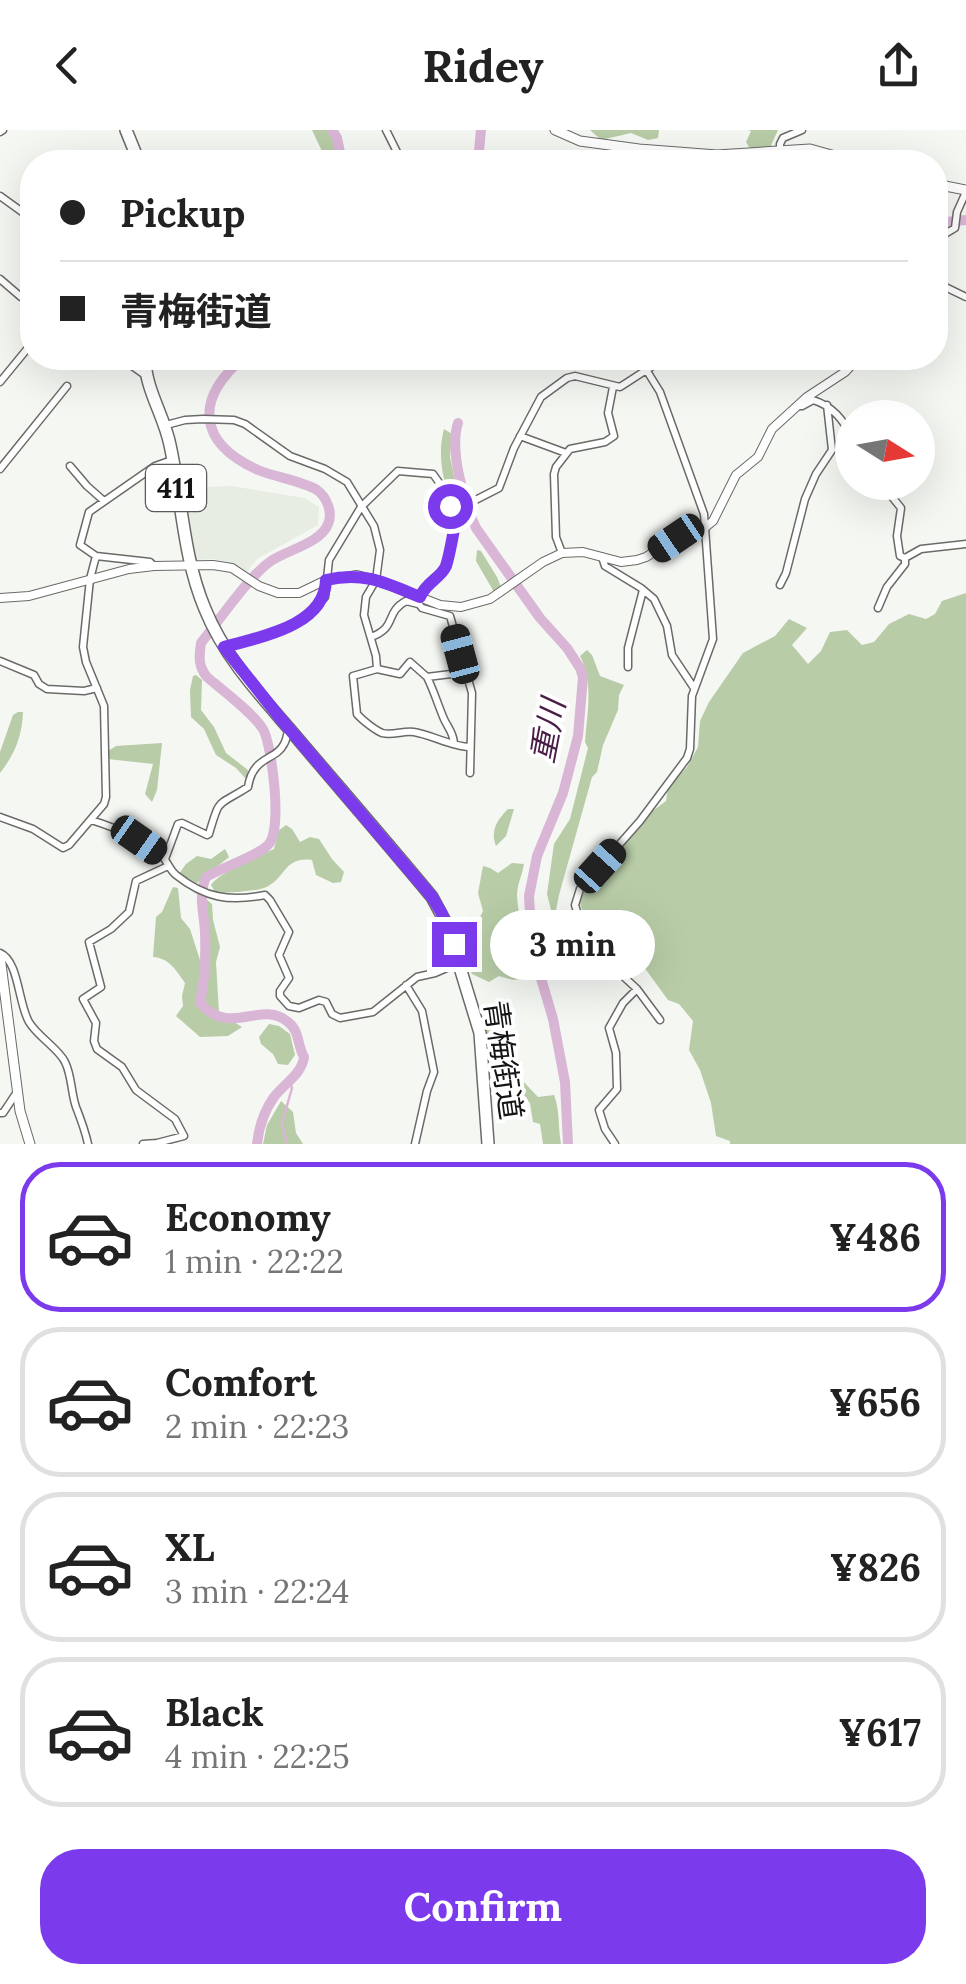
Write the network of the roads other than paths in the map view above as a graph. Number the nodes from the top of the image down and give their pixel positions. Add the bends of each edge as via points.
1 (555, 130) edge
2 (802, 130) edge
3 (647, 150) edge
4 (780, 150) edge
5 (966, 191) edge
6 (948, 233) edge
7 (0, 280) edge
8 (20, 296) edge
9 (20, 358) edge
10 (138, 370) edge
11 (145, 370) edge
12 (646, 370) edge
13 (649, 370) edge
14 (848, 370) edge
15 (146, 376) junction
16 (0, 382) edge
17 (67, 386) dead end
18 (613, 387) junction
19 (827, 405) junction
20 (796, 406) junction
21 (835, 412) edge
22 (164, 426) junction
23 (520, 436) junction
24 (566, 453) junction
25 (172, 460) junction
26 (70, 466) dead end
27 (0, 469) edge
28 (894, 500) edge
29 (104, 502) junction
30 (361, 508) junction
31 (458, 509) junction
32 (706, 527) junction
33 (966, 544) edge
34 (562, 553) junction
35 (96, 556) junction
36 (602, 557) junction
37 (905, 558) junction
38 (190, 565) junction
39 (154, 566) junction
40 (90, 579) junction
41 (326, 580) junction
42 (376, 580) junction
43 (780, 585) dead end
44 (643, 590) junction
45 (0, 598) edge
46 (419, 601) junction
47 (878, 608) dead end
48 (370, 637) junction
49 (222, 643) junction
50 (0, 661) edge
51 (628, 667) dead end
52 (377, 668) junction
53 (467, 674) junction
54 (427, 678) junction
55 (97, 688) junction
56 (694, 688) junction
57 (289, 728) junction
58 (454, 743) junction
59 (470, 747) junction
60 (470, 772) dead end
61 (0, 817) edge
62 (91, 820) junction
63 (167, 863) junction
64 (0, 954) edge
65 (460, 962) junction
66 (406, 985) junction
67 (637, 989) junction
68 (4, 1020) edge
69 (660, 1020) dead end
70 (18, 1091) junction
71 (0, 1114) edge
72 (30, 1144) edge
73 (88, 1144) edge
74 (143, 1144) edge
75 (415, 1144) edge
76 (488, 1144) edge
77 (614, 1144) edge

1 - 3 main road via 580,141
2 - 4 street via 783,138
5 - 6 street
7 - 8 street
9 - 16 street
10 - 15 street
11 - 15 highway, 青梅街道 / 411
12 - 18 street
13 - 32 street
14 - 20 street
15 - 22 highway, 青梅街道 / 411
17 - 27 street
18 - 23 street via 567,378 538,400
18 - 24 street via 608,413 614,436
19 - 20 street via 813,400
19 - 21 street
19 - 43 street via 832,450 805,498
20 - 32 street via 736,475
22 - 25 highway, 青梅街道 / 411
22 - 30 street via 202,419 245,424 290,456 347,482
23 - 24 street
23 - 31 street via 500,488
24 - 34 street via 554,474
25 - 29 street
25 - 38 highway, 青梅街道 / 411
26 - 29 street
28 - 37 street
29 - 35 street via 86,515 80,545
30 - 31 street via 394,472 404,470 434,474
30 - 41 street via 329,560
30 - 42 street via 380,548
31 - 46 street via 445,567
32 - 36 street via 646,558
32 - 56 street via 713,639
33 - 37 street via 921,549
34 - 36 street
34 - 46 street via 479,604
35 - 39 street
35 - 40 street
36 - 44 street via 605,566
37 - 47 street
38 - 39 street
38 - 41 street via 223,566 286,594
38 - 49 highway, 青梅街道 / 411
39 - 40 street
40 - 45 street
40 - 55 street via 83,647
41 - 42 street
41 - 49 street via 322,602 298,623
42 - 46 street
42 - 48 street via 365,603
44 - 51 street
44 - 56 street via 654,600 670,651
46 - 48 street via 397,606 387,628
46 - 53 street via 450,616
48 - 52 street
49 - 57 highway, 青梅街道 / 411
50 - 55 street via 34,676 43,688
52 - 54 street via 400,674 410,662
52 - 58 street via 353,676 360,719 378,732 410,730
53 - 54 street
53 - 59 street
54 - 58 street
55 - 62 street via 105,714 106,797
56 - 67 street via 687,758 575,900 595,950
57 - 63 street via 284,746 250,773 248,786 216,808 209,834 178,824
57 - 65 highway, 青梅街道 / 411 via 436,904
58 - 59 street
59 - 60 street
61 - 62 street via 63,848
62 - 63 street via 126,832
63 - 66 street via 215,898 270,900 289,932 279,955 289,978 280,996 288,1006 319,1000 340,1018 373,1012
63 - 74 street via 136,881 129,912 89,942 101,987 82,999 96,1023 97,1049 175,1119 184,1136
64 - 68 main road
64 - 73 street via 13,966 29,1022 64,1060
65 - 66 street
65 - 76 highway, 青梅街道 / 411 via 480,1033
66 - 75 street via 422,1011 434,1072
67 - 69 street
67 - 77 street via 609,1028 616,1089 599,1110
68 - 70 main road
70 - 71 street
70 - 72 main road

